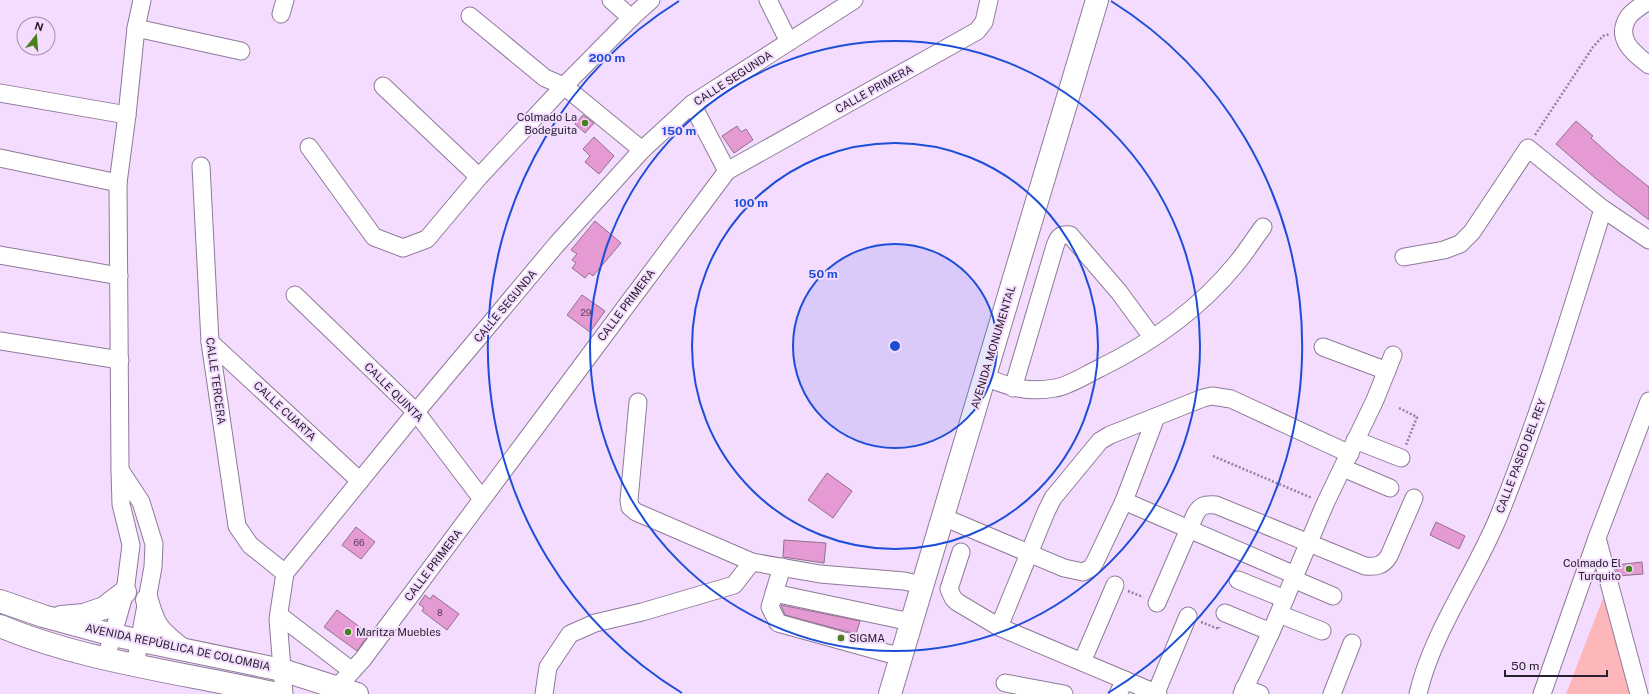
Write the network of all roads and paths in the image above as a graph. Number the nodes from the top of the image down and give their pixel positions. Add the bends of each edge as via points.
1 (142, 0) edge
2 (611, 0) edge
3 (651, 0) edge
4 (768, 0) edge
5 (854, 0) edge
6 (989, 0) edge
7 (1097, 0) edge
8 (1649, 0) edge
9 (470, 16) dead end
10 (631, 18) junction
11 (136, 28) junction
12 (1624, 34) junction
13 (789, 42) junction
14 (241, 51) dead end
15 (1649, 65) edge
16 (383, 86) dead end
17 (564, 86) junction
18 (0, 93) edge
19 (692, 104) junction
20 (127, 115) junction
21 (309, 147) dead end
22 (1528, 148) junction
23 (642, 150) junction
24 (0, 158) edge
25 (201, 166) dead end
26 (727, 172) junction
27 (479, 177) junction
28 (118, 183) junction
29 (1603, 209) junction
30 (1263, 227) dead end
31 (1649, 240) edge
32 (0, 255) edge
33 (1404, 257) dead end
34 (119, 276) junction
35 (295, 295) dead end
36 (1152, 337) junction
37 (0, 341) edge
38 (210, 342) junction
39 (1323, 347) dead end
40 (1393, 355) dead end
41 (120, 360) junction
42 (1386, 371) junction
43 (984, 378) junction
44 (1013, 388) junction
45 (1649, 401) edge
46 (638, 402) dead end
47 (1399, 408) dead end
48 (416, 412) junction
49 (1156, 417) junction
50 (1417, 417) dead end
51 (1349, 454) junction
52 (1213, 456) dead end
53 (1401, 458) dead end
54 (120, 470) junction
55 (360, 481) junction
56 (1390, 488) dead end
57 (1414, 498) dead end
58 (482, 499) junction
59 (1124, 501) junction
60 (1325, 504) junction
61 (943, 517) junction
62 (1189, 529) junction
63 (1597, 538) junction
64 (154, 544) junction
65 (1309, 544) junction
66 (131, 545) junction
67 (961, 552) dead end
68 (1029, 553) junction
69 (752, 562) junction
70 (782, 567) junction
71 (286, 573) junction
72 (1294, 577) junction
73 (1238, 580) dead end
74 (922, 585) junction
75 (1115, 586) dead end
76 (125, 592) junction
77 (774, 593) junction
78 (1333, 596) dead end
79 (0, 600) edge
80 (147, 600) junction
81 (1157, 603) dead end
82 (1282, 607) junction
83 (1225, 613) dead end
84 (279, 615) junction
85 (44, 616) junction
86 (1188, 616) dead end
87 (911, 622) junction
88 (0, 626) edge
89 (999, 627) junction
90 (1322, 631) dead end
91 (1271, 632) junction
92 (113, 635) junction
93 (140, 640) junction
94 (1352, 643) dead end
95 (182, 650) junction
96 (901, 657) junction
97 (106, 658) junction
98 (1082, 662) junction
99 (136, 665) junction
100 (282, 670) junction
101 (352, 671) junction
102 (1005, 683) dead end
103 (1122, 687) edge
104 (342, 692) edge
105 (1249, 692) edge
106 (277, 694) edge
107 (284, 694) edge
108 (544, 694) edge
109 (890, 694) edge
110 (1064, 694) edge
111 (1157, 694) edge
112 (1332, 694) edge
113 (1418, 694) edge
114 (1542, 694) edge
115 (1639, 694) edge

1 - 11 street
2 - 10 street
3 - 10 street
4 - 13 street
5 - 13 street, CALLE SEGUNDA
6 - 26 street, CALLE PRIMERA via 984,22 977,31
7 - 43 main road, AVENIDA MONUMENTAL
8 - 12 street via 1630,15
9 - 17 street via 544,78
10 - 17 street
11 - 14 street
11 - 20 street
12 - 15 street via 1626,43 1633,52
12 - 22 path via 1603,36
13 - 19 street, CALLE SEGUNDA
16 - 27 street
17 - 23 street
17 - 27 street
18 - 20 street
19 - 23 street, CALLE SEGUNDA
19 - 26 street
20 - 28 street
21 - 27 street via 374,237 403,248 427,239
22 - 29 street
22 - 33 street via 1472,232 1460,244 1444,250
23 - 48 street, CALLE SEGUNDA via 556,245
24 - 28 street
25 - 38 street, CALLE TERCERA
26 - 58 street, CALLE PRIMERA
28 - 34 street
29 - 31 street
29 - 113 street, CALLE PASEO DEL REY via 1541,404 1497,519 1422,675
30 - 36 street via 1237,263 1214,288 1189,311
32 - 34 street
34 - 41 street
35 - 48 street, CALLE QUINTA
36 - 44 street via 1121,358 1057,388
36 - 44 street via 1070,235 1062,235 1058,237 1055,246
37 - 41 street
38 - 55 street, CALLE CUARTA
38 - 71 street, CALLE TERCERA via 237,526 250,545
39 - 42 street
40 - 42 street
41 - 54 street
42 - 51 street
43 - 44 street
43 - 61 main road, AVENIDA MONUMENTAL
45 - 63 street
46 - 69 street via 630,507 636,512
47 - 50 path
48 - 55 street, CALLE SEGUNDA
48 - 58 street, CALLE QUINTA
49 - 51 street via 1203,398 1222,397
49 - 59 street
49 - 68 street via 1100,441 1054,498
51 - 53 street
51 - 56 street
51 - 60 street
52 - 60 path
54 - 64 street via 141,502
54 - 66 street via 120,504
55 - 71 street, CALLE SEGUNDA
57 - 65 street via 1389,556 1378,566 1365,566
58 - 101 street, CALLE PRIMERA
59 - 62 street
59 - 68 street via 1091,568 1083,572 1074,571
60 - 65 street
61 - 68 street
61 - 74 main road, AVENIDA MONUMENTAL
62 - 65 street via 1199,508 1209,504
62 - 72 street
62 - 81 street
63 - 114 street
63 - 115 street
64 - 66 street
64 - 80 street
65 - 72 street
66 - 76 street
67 - 89 street via 948,589 950,594 957,602
68 - 89 street
69 - 70 street
69 - 108 street via 734,585 595,624 570,634 548,667
70 - 74 street via 820,574 904,581
70 - 77 street
71 - 84 street, CALLE SEGUNDA
72 - 78 street
72 - 82 street
73 - 82 street
74 - 87 main road, AVENIDA MONUMENTAL
75 - 98 street
76 - 85 main road via 104,608 84,615
76 - 92 street
77 - 87 street
77 - 96 street via 770,607 778,623
79 - 85 main road, AVENIDA REPÚBLICA DE COLOMBIA
80 - 93 street
80 - 95 main road via 152,619 158,629
82 - 90 street
82 - 91 street
83 - 91 street
84 - 100 street, CALLE SEGUNDA
84 - 101 street
85 - 92 main road, AVENIDA REPÚBLICA DE COLOMBIA
86 - 111 street
87 - 96 main road, AVENIDA MONUMENTAL
88 - 97 main road
89 - 98 street
91 - 105 street
92 - 93 main road, AVENIDA REPÚBLICA DE COLOMBIA
92 - 97 street
93 - 95 main road, AVENIDA REPÚBLICA DE COLOMBIA
93 - 99 street
94 - 112 street
95 - 100 main road, AVENIDA REPÚBLICA DE COLOMBIA
96 - 109 main road, AVENIDA MONUMENTAL
97 - 99 main road
98 - 103 street
99 - 106 main road
100 - 104 main road, AVENIDA REPÚBLICA DE COLOMBIA
100 - 107 street, CALLE SEGUNDA
101 - 104 street, CALLE PRIMERA
102 - 110 street
103 - 111 street

